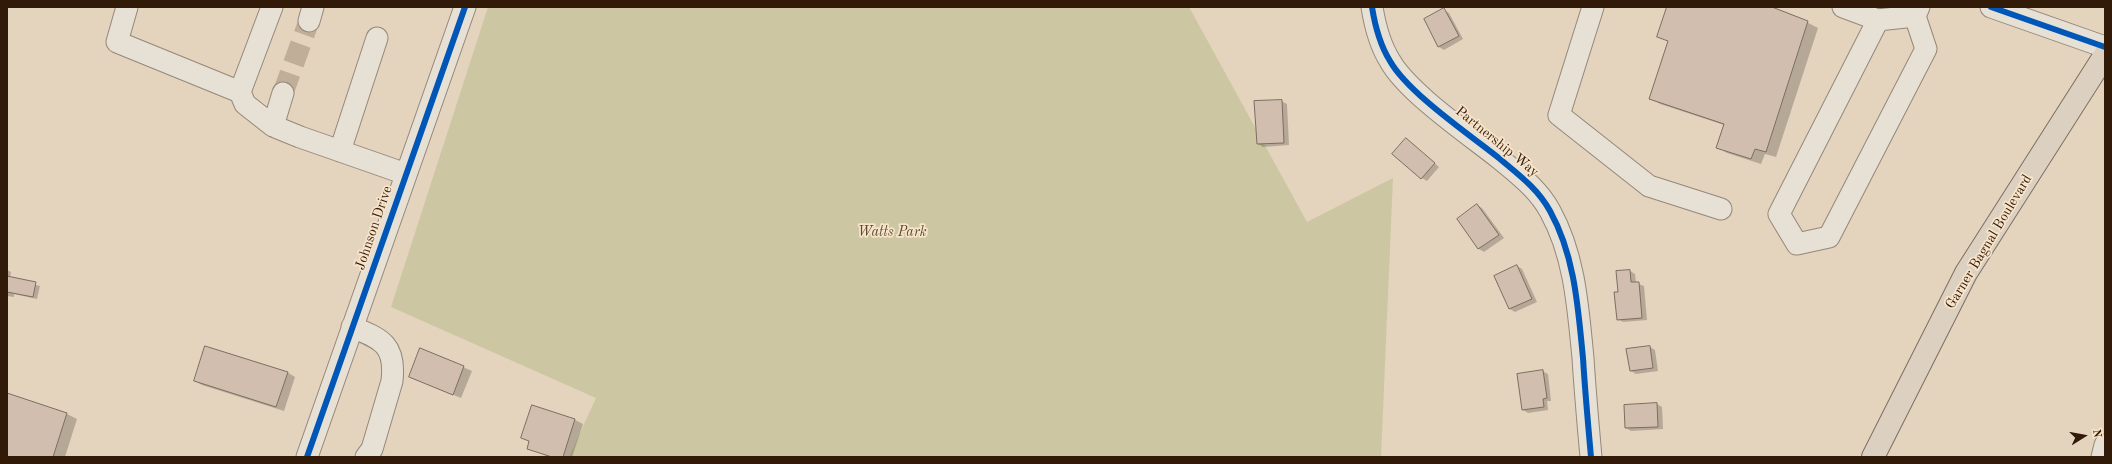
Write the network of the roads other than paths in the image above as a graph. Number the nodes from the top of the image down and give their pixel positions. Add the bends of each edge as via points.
1 (127, 7) edge
2 (272, 7) edge
3 (465, 7) edge
4 (1372, 7) edge
5 (1593, 7) edge
6 (1843, 7) edge
7 (1991, 7) edge
8 (1917, 11) edge
9 (1878, 20) junction
10 (377, 38) dead end
11 (2105, 47) edge
12 (2105, 55) edge
13 (240, 92) junction
14 (283, 93) tunnel mouth
15 (273, 126) junction
16 (340, 151) junction
17 (406, 174) junction
18 (1721, 209) dead end
19 (352, 328) junction
20 (2105, 445) edge
21 (310, 456) edge
22 (366, 457) edge
23 (1591, 457) edge
24 (1873, 457) edge
25 (2102, 457) edge

1 - 13 street via 117,42
2 - 13 street
3 - 17 street, Johnson Drive
4 - 23 street, Partnership Way via 1379,37 1390,62 1404,79 1534,188 1550,211 1565,245 1578,302
5 - 18 street via 1559,115 1649,186
6 - 9 street
7 - 11 street
8 - 9 street
8 - 9 street via 1926,48 1829,237 1797,244 1779,214
10 - 16 street
12 - 24 highway, Garner Bagnal Boulevard via 1966,273
13 - 15 street via 245,104
14 - 15 street
15 - 16 street
16 - 17 street
17 - 19 street, Johnson Drive
19 - 21 street, Johnson Drive
19 - 22 street via 378,337 384,343 390,354 393,370 372,449
20 - 25 street

